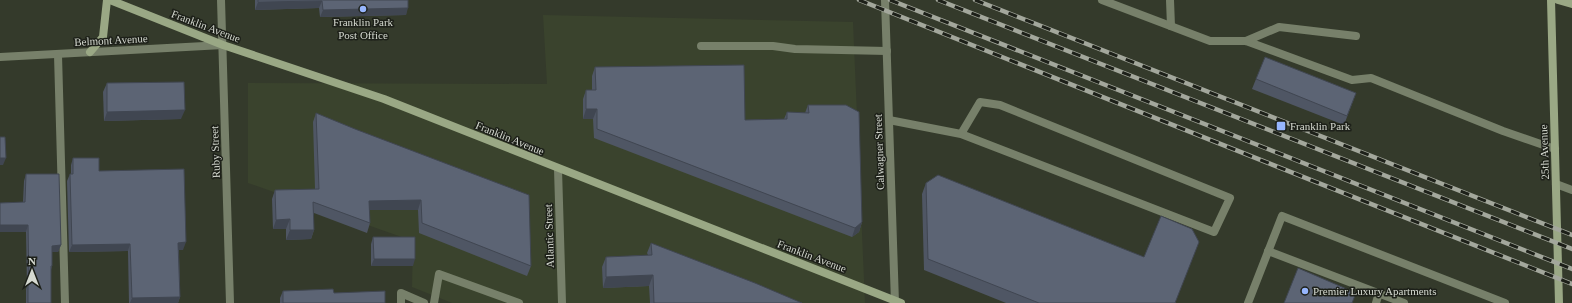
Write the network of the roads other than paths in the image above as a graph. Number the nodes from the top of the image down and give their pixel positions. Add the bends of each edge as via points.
1 (108, 0) edge
2 (222, 0) edge
3 (885, 0) edge
4 (1102, 0) edge
5 (1170, 0) edge
6 (1551, 0) edge
7 (1558, 0) edge
8 (1572, 4) edge
9 (1171, 26) junction
10 (1356, 36) dead end
11 (1246, 41) junction
12 (223, 45) junction
13 (701, 46) dead end
14 (887, 50) junction
15 (90, 52) junction
16 (58, 55) junction
17 (0, 57) edge
18 (889, 120) junction
19 (961, 134) junction
20 (1555, 149) junction
21 (558, 169) junction
22 (1556, 184) junction
23 (1572, 190) edge
24 (1268, 251) junction
25 (1379, 293) junction
26 (897, 302) edge
27 (65, 303) edge
28 (230, 303) edge
29 (401, 303) edge
30 (424, 303) edge
31 (434, 303) edge
32 (519, 303) edge
33 (562, 303) edge
34 (1248, 303) edge
35 (1376, 303) edge
36 (1404, 303) edge
37 (1505, 303) edge
38 (1559, 303) edge

1 - 12 main road, Franklin Avenue
1 - 15 main road via 103,37
2 - 12 street, Ruby Street
3 - 14 street, Calwagner Street
4 - 9 street
5 - 9 street
6 - 20 main road, 25th Avenue
7 - 8 main road
9 - 11 street via 1210,41
10 - 11 street via 1280,27
11 - 20 street via 1352,80 1371,78
12 - 15 street, Belmont Avenue
12 - 21 main road, Franklin Avenue via 384,99
12 - 28 street, Ruby Street
13 - 14 street
14 - 18 street, Calwagner Street
15 - 16 street, Belmont Avenue
16 - 17 street, Belmont Avenue
16 - 27 street
18 - 19 street
18 - 26 street, Calwagner Street
19 - 19 street via 1214,232 1230,198 1000,105 980,102
20 - 22 main road, 25th Avenue
21 - 26 main road, Franklin Avenue
21 - 33 street, Atlantic Street
22 - 23 street
22 - 38 main road, 25th Avenue
24 - 25 street
24 - 34 street
24 - 37 street via 1282,216
25 - 35 street
25 - 36 street
29 - 30 street via 401,293
31 - 32 street via 439,274

